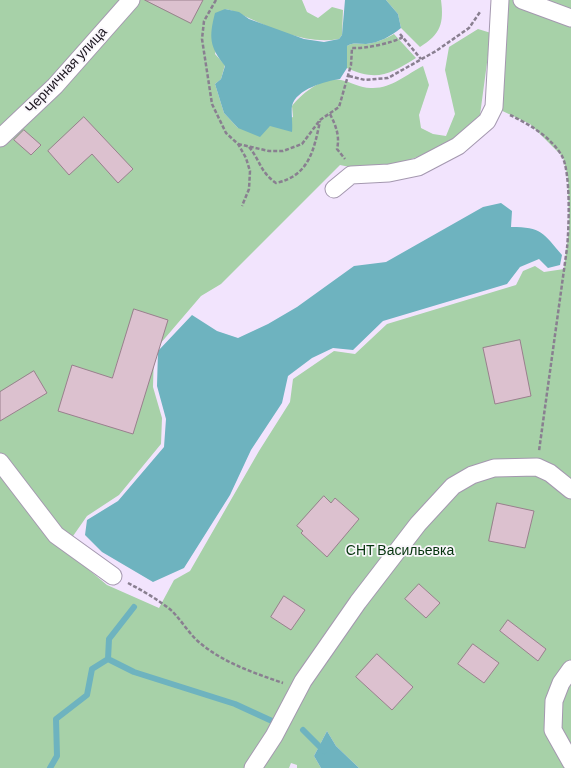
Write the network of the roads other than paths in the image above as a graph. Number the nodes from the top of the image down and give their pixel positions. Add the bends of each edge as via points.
1 (131, 0) edge
2 (500, 0) edge
3 (522, 0) edge
4 (571, 18) edge
5 (0, 138) edge
6 (334, 189) dead end
7 (0, 462) edge
8 (571, 490) edge
9 (113, 576) road end
10 (571, 670) edge
11 (571, 762) edge
12 (253, 768) edge

1 - 5 street, Черничная улица via 55,86
2 - 6 street via 494,107 488,121 458,146 418,167 389,173 351,175
3 - 4 street
7 - 9 street via 56,535
8 - 12 street via 550,473 537,467 494,468 472,475 453,486 383,568 303,681 274,736
10 - 11 street via 561,683 554,701 554,730

